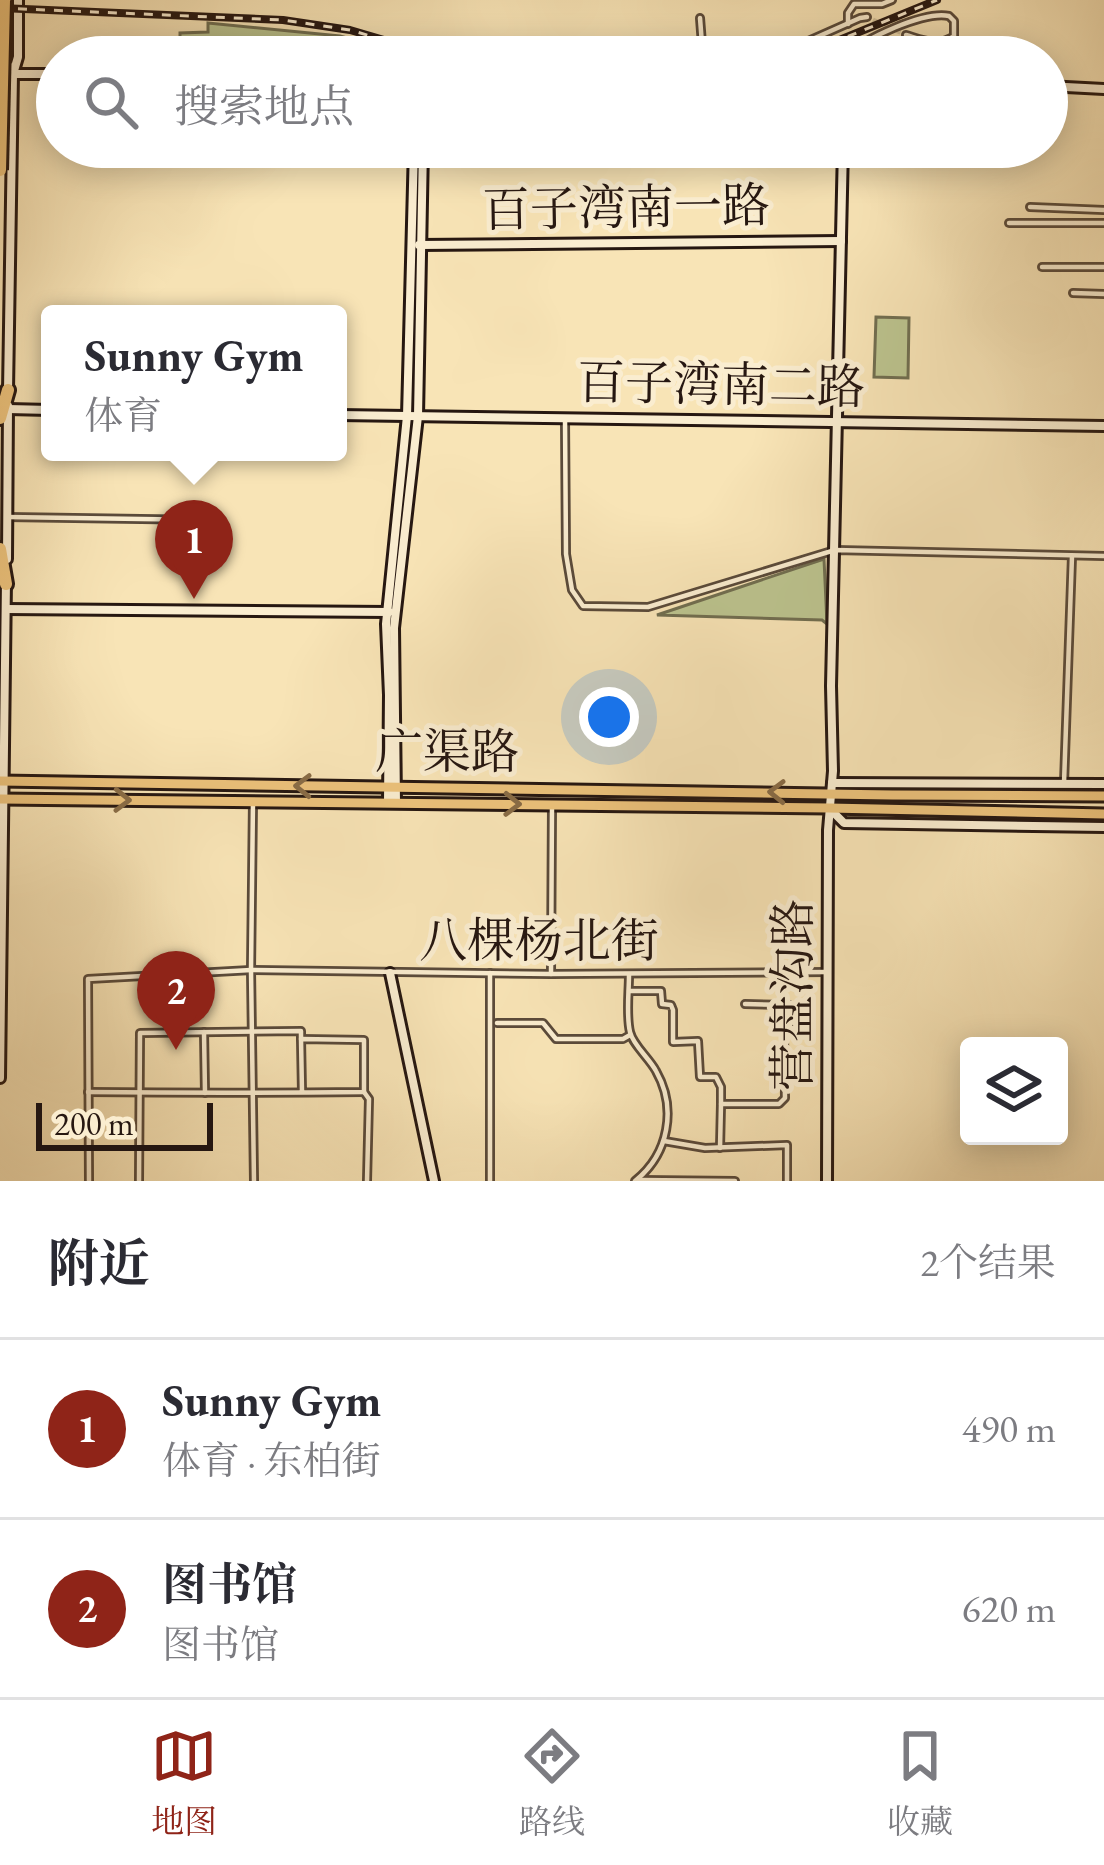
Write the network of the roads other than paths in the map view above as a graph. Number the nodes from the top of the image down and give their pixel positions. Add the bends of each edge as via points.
1 (3, 0) edge
2 (18, 0) edge
3 (892, 0) edge
4 (867, 17) dead end
5 (700, 18) dead end
6 (848, 24) junction
7 (906, 34) tunnel mouth
8 (701, 36) edge
9 (820, 36) edge
10 (879, 36) edge
11 (912, 36) edge
12 (954, 36) edge
13 (0, 52) edge
14 (13, 74) junction
15 (36, 74) edge
16 (1068, 87) edge
17 (1104, 89) edge
18 (414, 168) edge
19 (422, 168) edge
20 (843, 168) edge
21 (0, 170) edge
22 (1030, 207) dead end
23 (1104, 210) edge
24 (1009, 223) dead end
25 (1104, 223) edge
26 (841, 241) junction
27 (416, 245) junction
28 (1042, 267) dead end
29 (1104, 267) edge
30 (1073, 293) dead end
31 (1104, 294) edge
32 (8, 390) joint
33 (41, 411) edge
34 (4, 413) edge
35 (347, 415) edge
36 (412, 416) junction
37 (565, 418) junction
38 (838, 421) junction
39 (1104, 426) edge
40 (7, 517) junction
41 (208, 520) dead end
42 (0, 548) edge
43 (835, 550) junction
44 (1072, 556) junction
45 (1104, 556) edge
46 (7, 584) junction
47 (6, 609) junction
48 (391, 612) junction
49 (3, 714) edge
50 (2, 781) edge
51 (1064, 783) junction
52 (392, 788) junction
53 (831, 788) junction
54 (1104, 790) edge
55 (3, 799) edge
56 (253, 802) junction
57 (392, 803) junction
58 (552, 805) junction
59 (829, 808) junction
60 (1104, 814) edge
61 (1104, 826) edge
62 (2, 906) edge
63 (251, 970) junction
64 (828, 972) junction
65 (390, 973) junction
66 (629, 973) junction
67 (490, 974) junction
68 (551, 974) junction
69 (629, 991) junction
70 (745, 1004) dead end
71 (497, 1023) dead end
72 (251, 1030) junction
73 (205, 1032) junction
74 (630, 1035) junction
75 (301, 1039) junction
76 (0, 1078) edge
77 (88, 1092) junction
78 (140, 1092) junction
79 (364, 1092) junction
80 (205, 1093) junction
81 (253, 1093) junction
82 (302, 1093) junction
83 (721, 1104) junction
84 (667, 1141) junction
85 (692, 1142) dead end
86 (720, 1148) junction
87 (635, 1180) edge
88 (89, 1181) edge
89 (139, 1181) edge
90 (254, 1181) edge
91 (367, 1181) edge
92 (434, 1181) edge
93 (490, 1181) edge
94 (736, 1181) edge
95 (788, 1181) edge
96 (827, 1181) edge

1 - 13 street
1 - 21 highway, bridge
2 - 14 street
3 - 6 street via 854,4
4 - 6 street
5 - 8 street
6 - 9 street
7 - 11 street
10 - 12 street via 930,15 949,16
13 - 14 street
14 - 15 street
14 - 32 street
16 - 17 street
18 - 27 street
19 - 27 street
20 - 26 street, 营盘沟路
22 - 23 street
24 - 25 street
26 - 27 street, 百子湾南一路
26 - 38 street, 营盘沟路
27 - 36 street
28 - 29 street
30 - 31 street
32 - 34 highway
33 - 34 street
34 - 40 street
35 - 36 street, 百子湾南二路
36 - 37 street, 百子湾南二路
36 - 48 street
37 - 38 street, 百子湾南二路
37 - 43 street via 566,554 583,607 648,607
38 - 39 street, 百子湾南二路
38 - 43 street, 营盘沟路
40 - 41 street
40 - 46 street
42 - 46 highway
43 - 44 street
43 - 53 street, 营盘沟路
44 - 45 street
44 - 51 street
46 - 47 street
47 - 48 street
47 - 49 street
48 - 52 street
49 - 50 street
52 -> 50 main road, 广渠路
50 - 55 street
51 - 53 street
51 - 54 street
53 -> 52 main road, 广渠路
52 - 57 street
53 - 54 main road, 广渠路
53 - 59 street, 营盘沟路
55 -> 56 main road, 广渠路
55 - 62 street
56 - 57 main road, 广渠路
56 - 63 street
57 -> 58 main road, 广渠路
58 - 59 main road, 广渠路
58 - 68 street
59 - 60 main road, 广渠路
59 - 61 street via 844,823
59 - 64 street, 营盘沟路
62 - 76 street
63 - 65 street, 八棵杨北街
63 - 72 street
63 - 77 street, 八棵杨北街 via 88,979
64 - 66 street, 八棵杨北街
64 - 96 street, 营盘沟路
65 - 67 street, 八棵杨北街
65 - 92 street
66 - 68 street, 八棵杨北街
66 - 69 street
67 - 68 street, 八棵杨北街
67 - 93 street
69 - 74 street
69 - 83 street via 662,991 662,1004 674,1010 674,1042 698,1041 700,1077 716,1077
70 - 83 street via 789,1005 785,1098 779,1105
71 - 74 street via 543,1023 556,1040
72 - 73 street
72 - 75 street via 301,1031
72 - 81 street
73 - 78 street via 140,1033
73 - 80 street
74 - 84 street via 666,1093
75 - 79 street via 364,1040
75 - 82 street
77 - 78 street
77 - 88 street
78 - 80 street
78 - 89 street
79 - 82 street
79 - 91 street
80 - 81 street
81 - 82 street
81 - 90 street
83 - 86 street
84 - 85 street
84 - 86 street
84 - 87 street
86 - 95 street via 787,1145
87 - 94 street

